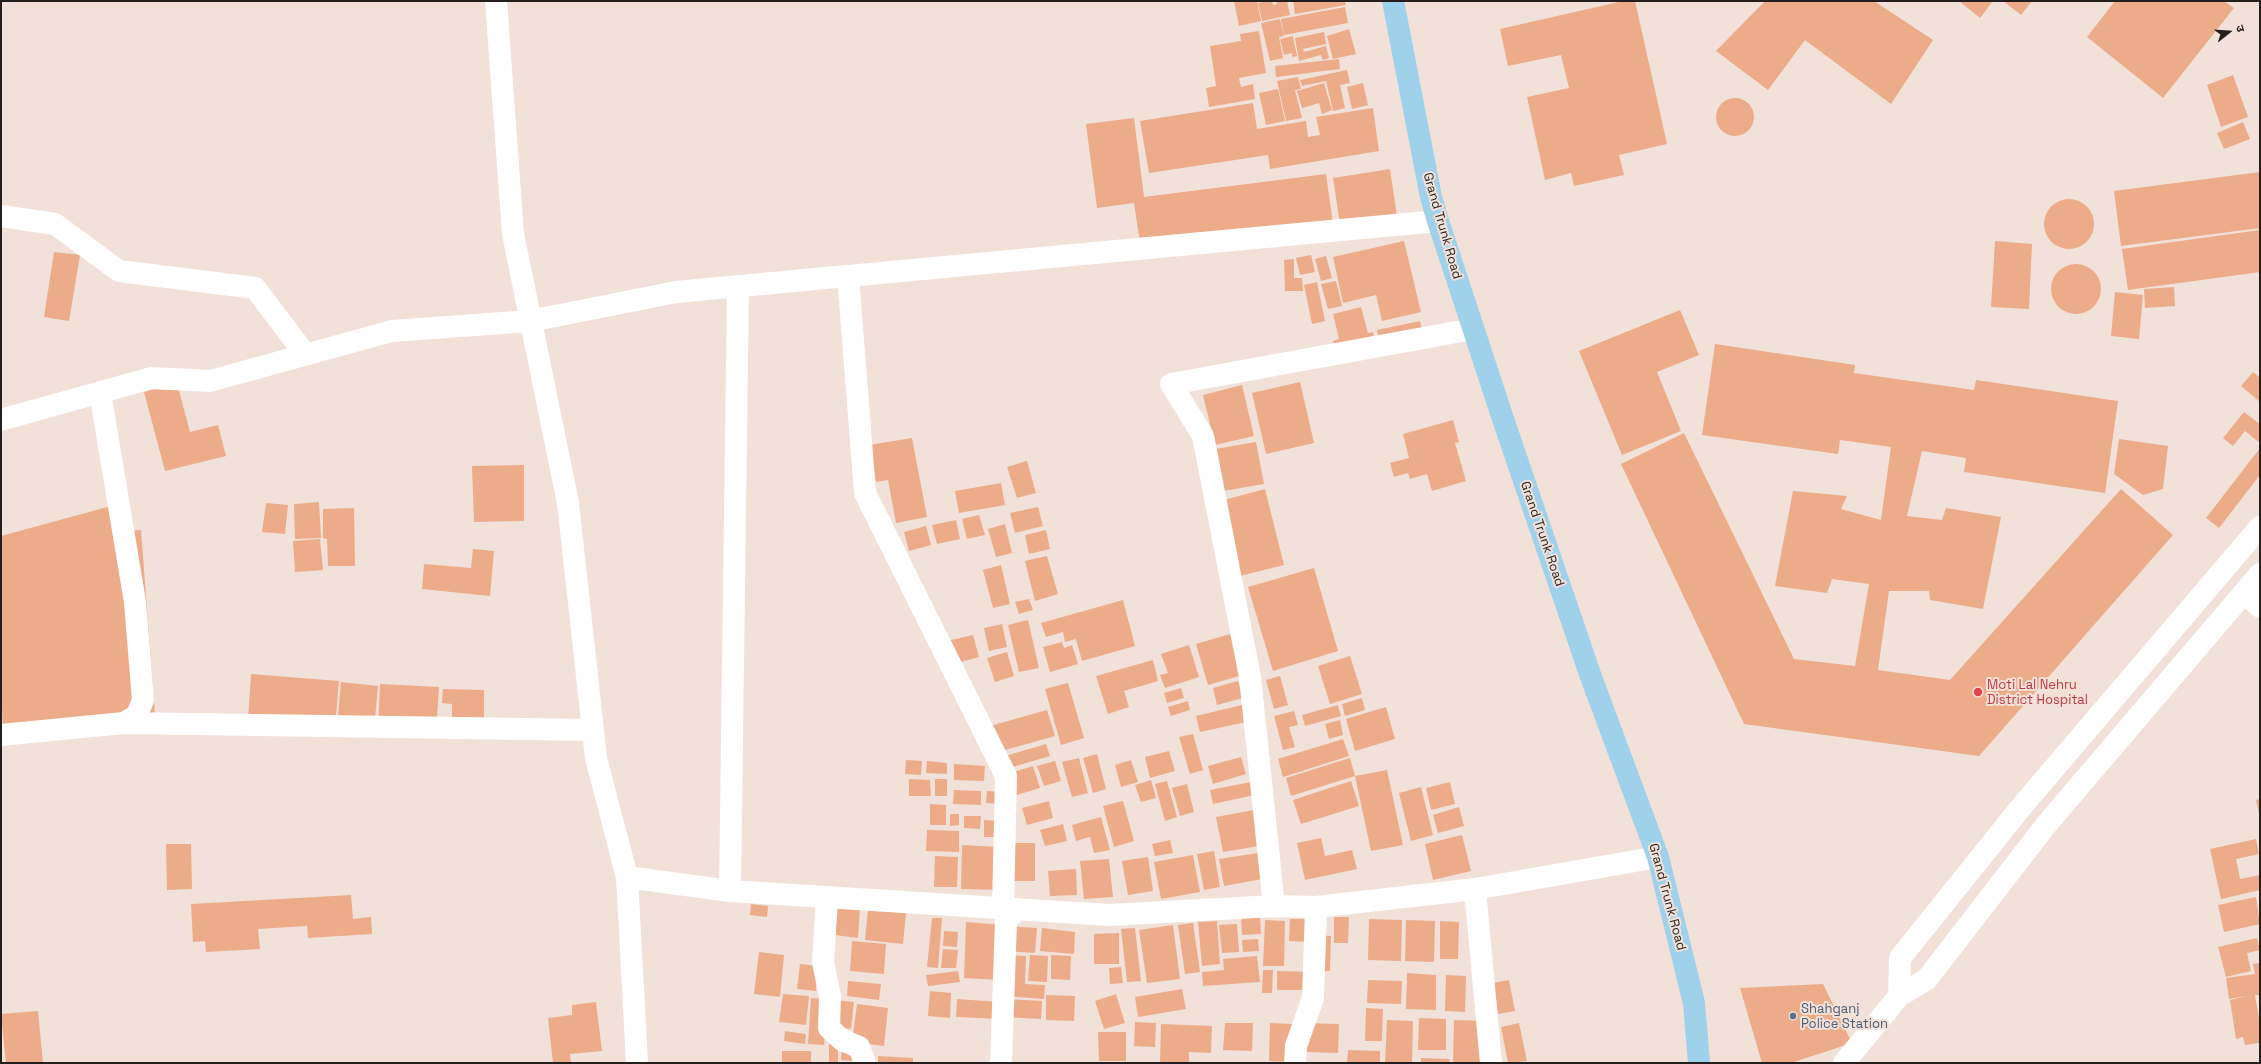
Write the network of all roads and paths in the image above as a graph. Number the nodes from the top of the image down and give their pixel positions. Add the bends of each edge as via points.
1 (496, 1) edge
2 (1393, 1) edge
3 (1, 216) edge
4 (1438, 221) junction
5 (848, 276) junction
6 (738, 286) junction
7 (530, 321) junction
8 (1473, 329) junction
9 (305, 354) junction
10 (100, 392) junction
11 (1, 420) edge
12 (2260, 527) edge
13 (2260, 574) edge
14 (2252, 600) edge
15 (124, 723) junction
16 (593, 730) junction
17 (1, 734) edge
18 (2022, 806) junction
19 (2046, 825) junction
20 (1658, 857) junction
21 (627, 877) junction
22 (1475, 889) junction
23 (730, 891) junction
24 (827, 898) junction
25 (1274, 906) junction
26 (1316, 907) junction
27 (1010, 909) junction
28 (1899, 996) junction
29 (637, 1063) edge
30 (865, 1063) edge
31 (1001, 1063) edge
32 (1295, 1063) edge
33 (1491, 1063) edge
34 (1699, 1063) edge
35 (1844, 1063) edge

1 - 7 street via 513,234
2 - 4 main road, Grand Trunk Road via 1431,197
3 - 9 street via 55,224 119,271 254,288
4 - 5 street
4 - 8 main road, Grand Trunk Road
5 - 6 street
5 - 27 street via 865,493 1006,776
6 - 7 street via 676,292
6 - 23 street
7 - 9 street via 392,331
7 - 16 street via 568,503
8 - 20 main road, Grand Trunk Road via 1591,677
8 - 25 street via 1171,384 1203,436 1250,676
9 - 10 street via 210,381 151,378
10 - 11 street
10 - 15 street via 135,602 144,685 144,700 137,715
12 - 18 street
13 - 14 street
14 - 19 street
15 - 16 street
15 - 17 street
16 - 21 street via 596,758
18 - 19 street
18 - 28 street via 1900,958
19 - 28 street via 1926,979
20 - 22 street
20 - 34 main road, Grand Trunk Road via 1694,1003
21 - 23 street
21 - 29 street
22 - 26 street
22 - 33 street
23 - 24 street
24 - 27 street
24 - 30 street via 823,962 830,996 829,1028 842,1040 859,1047
25 - 26 street
25 - 27 street via 1109,915
26 - 32 street via 1313,998 1296,1046
27 - 31 street via 1006,921
28 - 35 street

